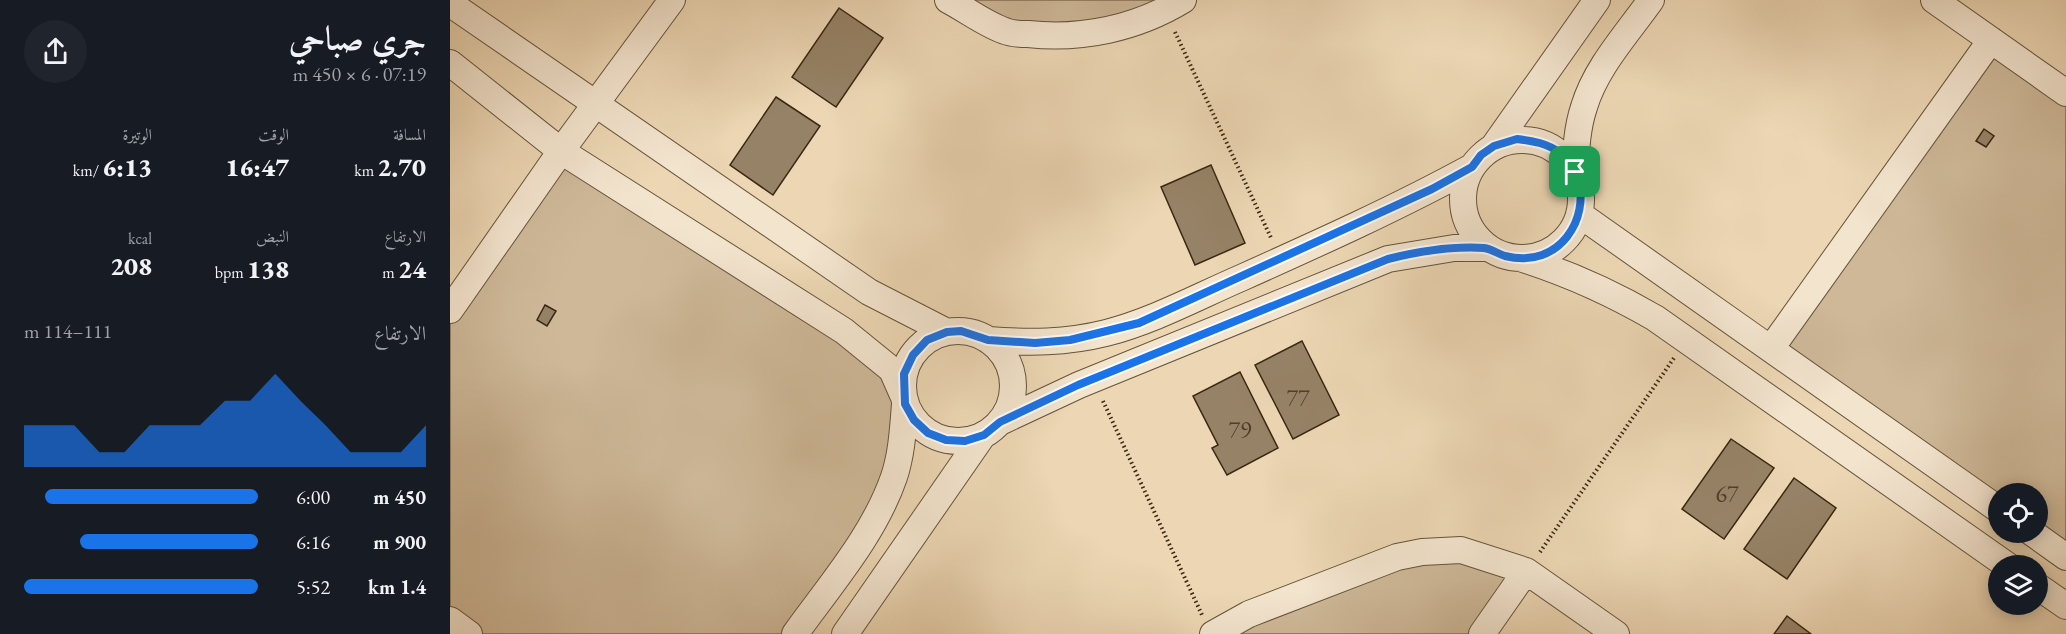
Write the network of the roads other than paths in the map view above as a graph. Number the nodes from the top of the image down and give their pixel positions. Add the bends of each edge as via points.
1 (450, 0) edge
2 (672, 0) edge
3 (948, 0) edge
4 (1597, 0) edge
5 (1651, 0) edge
6 (1934, 0) edge
7 (1170, 4) edge
8 (1990, 40) junction
9 (450, 63) edge
10 (2066, 93) edge
11 (597, 104) junction
12 (1494, 146) junction
13 (561, 151) junction
14 (1472, 167) junction
15 (1575, 172) junction
16 (1580, 214) junction
17 (1488, 248) junction
18 (1523, 259) junction
19 (450, 310) edge
20 (947, 332) junction
21 (988, 340) junction
22 (1772, 347) junction
23 (904, 399) junction
24 (992, 428) junction
25 (1988, 502) edge
26 (2046, 543) edge
27 (1992, 555) edge
28 (2066, 557) edge
29 (1526, 571) junction
30 (2048, 594) edge
31 (2066, 606) edge
32 (450, 620) edge
33 (1210, 629) edge
34 (469, 634) edge
35 (795, 634) edge
36 (845, 634) edge
37 (1482, 634) edge
38 (1616, 634) edge

1 - 11 street
2 - 11 street
3 - 7 street via 1006,32 1047,36 1088,34 1127,26
4 - 12 street
5 - 15 street via 1596,77 1576,139
6 - 8 street
8 - 10 street
8 - 22 street
9 - 13 street
11 - 13 street
11 - 20 street via 868,292
12 - 14 street
12 - 15 street via 1517,139 1540,142 1561,154
13 - 19 street
13 - 23 street via 844,330 892,370
14 - 17 street via 1463,188 1463,211 1472,232
14 - 21 street via 1281,260 1139,323 1105,333 1035,343
15 - 16 street via 1581,192
16 - 18 street via 1559,245 1542,255
16 - 22 street
17 - 18 street
17 - 24 street via 1421,251 1388,259 1093,379
18 - 27 street via 1613,294 1687,340
20 - 21 street via 968,332
20 - 23 street via 927,340 913,355 904,374
21 - 24 street via 1005,357 1012,378 1011,401
22 - 25 street
23 - 24 street via 914,420 928,433 946,440 965,441
23 - 35 street via 903,439 894,476 878,512
24 - 36 street
26 - 28 street
29 - 33 street via 1461,550 1414,553
29 - 37 street
29 - 38 street
30 - 31 street
32 - 34 street

